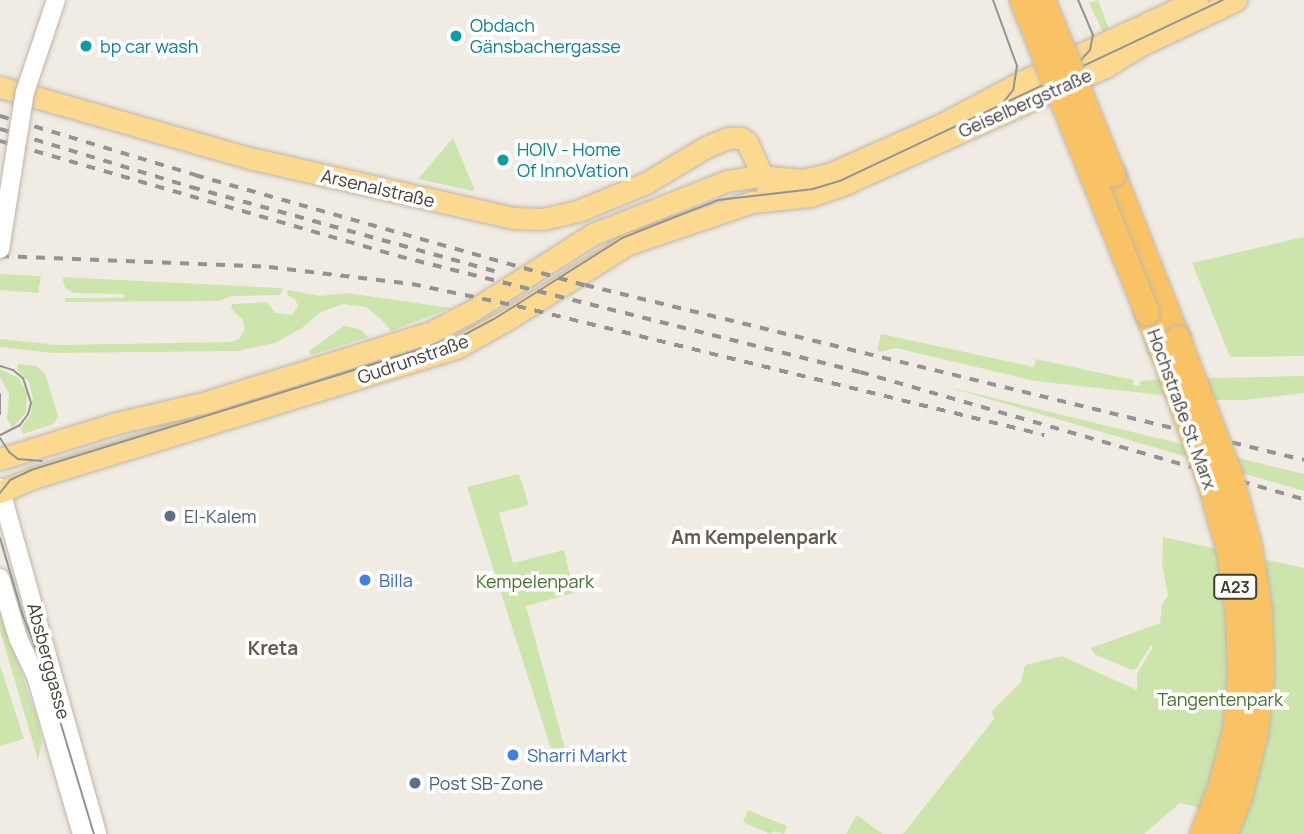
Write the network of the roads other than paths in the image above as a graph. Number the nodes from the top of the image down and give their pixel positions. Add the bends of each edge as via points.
1 (56, 0) edge
2 (1022, 0) edge
3 (1043, 0) edge
4 (1197, 0) edge
5 (1236, 0) edge
6 (0, 87) edge
7 (762, 176) junction
8 (810, 188) junction
9 (774, 198) junction
10 (0, 249) edge
11 (0, 459) edge
12 (0, 490) edge
13 (0, 578) edge
14 (82, 834) edge
15 (97, 834) edge
16 (1202, 834) edge
17 (1226, 834) edge

1 - 10 street, bridge via 24,103
2 - 16 highway, Hochstraße St. Marx / A23, bridge via 1179,395 1229,552 1240,647 1238,707 1229,760
3 - 17 highway, Hochstraße St. Marx / A23, bridge via 1218,438 1250,547 1262,633 1260,707 1250,764
4 - 8 main road, Geiselbergstraße
5 - 8 main road, Geiselbergstraße via 1105,67 848,183
6 - 7 main road, Arsenalstraße via 257,160 523,219 569,214 635,188 720,140 736,137 747,142
7 - 8 main road, Gudrunstraße
7 - 9 main road
7 - 11 main road, Gudrunstraße via 715,184 593,234 432,332 203,403 117,423
8 - 9 main road, Gudrunstraße
9 - 12 main road, Gudrunstraße via 618,248 458,347
12 - 15 street, Absberggasse
13 - 14 street, Absberggasse via 18,638 36,676

